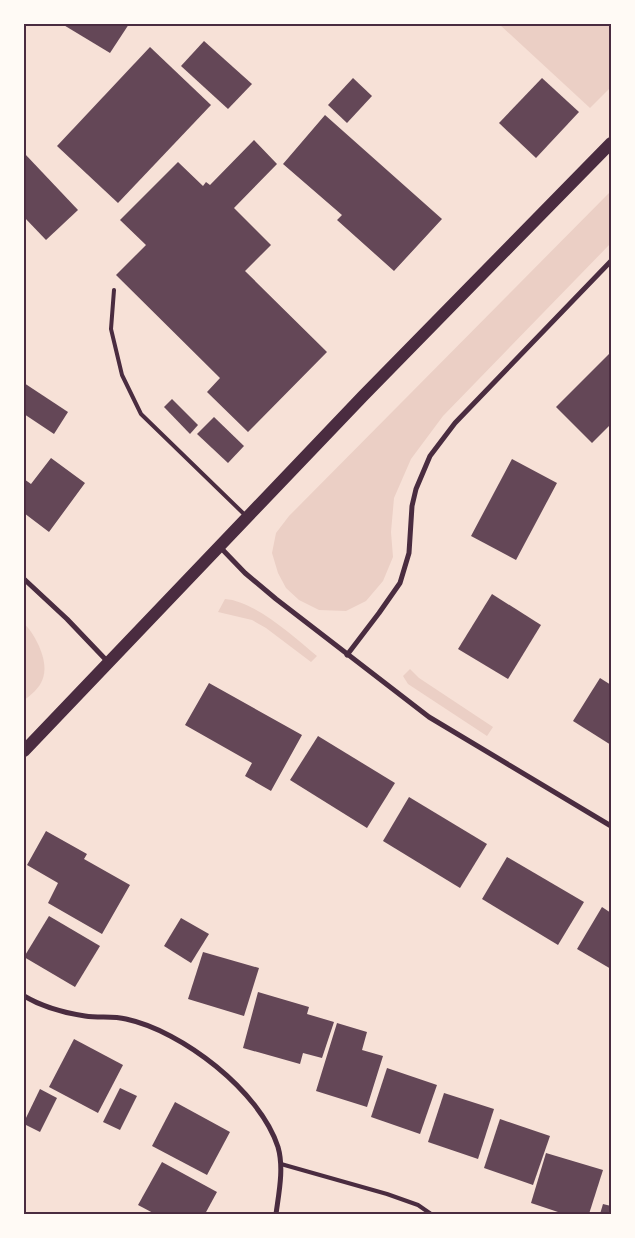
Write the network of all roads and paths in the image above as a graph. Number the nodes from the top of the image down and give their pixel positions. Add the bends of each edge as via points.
1 (611, 142) edge
2 (611, 261) edge
3 (114, 290) dead end
4 (247, 516) junction
5 (219, 546) junction
6 (24, 580) edge
7 (347, 655) junction
8 (108, 662) junction
9 (24, 750) edge
10 (611, 826) edge
11 (24, 996) edge
12 (281, 1164) junction
13 (276, 1214) edge
14 (431, 1214) edge

1 - 4 main road
2 - 7 street via 455,423 430,456 416,489 409,554 400,583
3 - 4 lane via 111,329 122,375 141,414
4 - 5 main road
5 - 7 street via 252,578
5 - 8 main road
6 - 8 street
7 - 10 street via 429,717
8 - 9 main road
11 - 12 street via 72,1013 126,1019 150,1026 202,1056 229,1076 259,1111 278,1146
12 - 13 street
12 - 14 lane via 386,1194 418,1205

